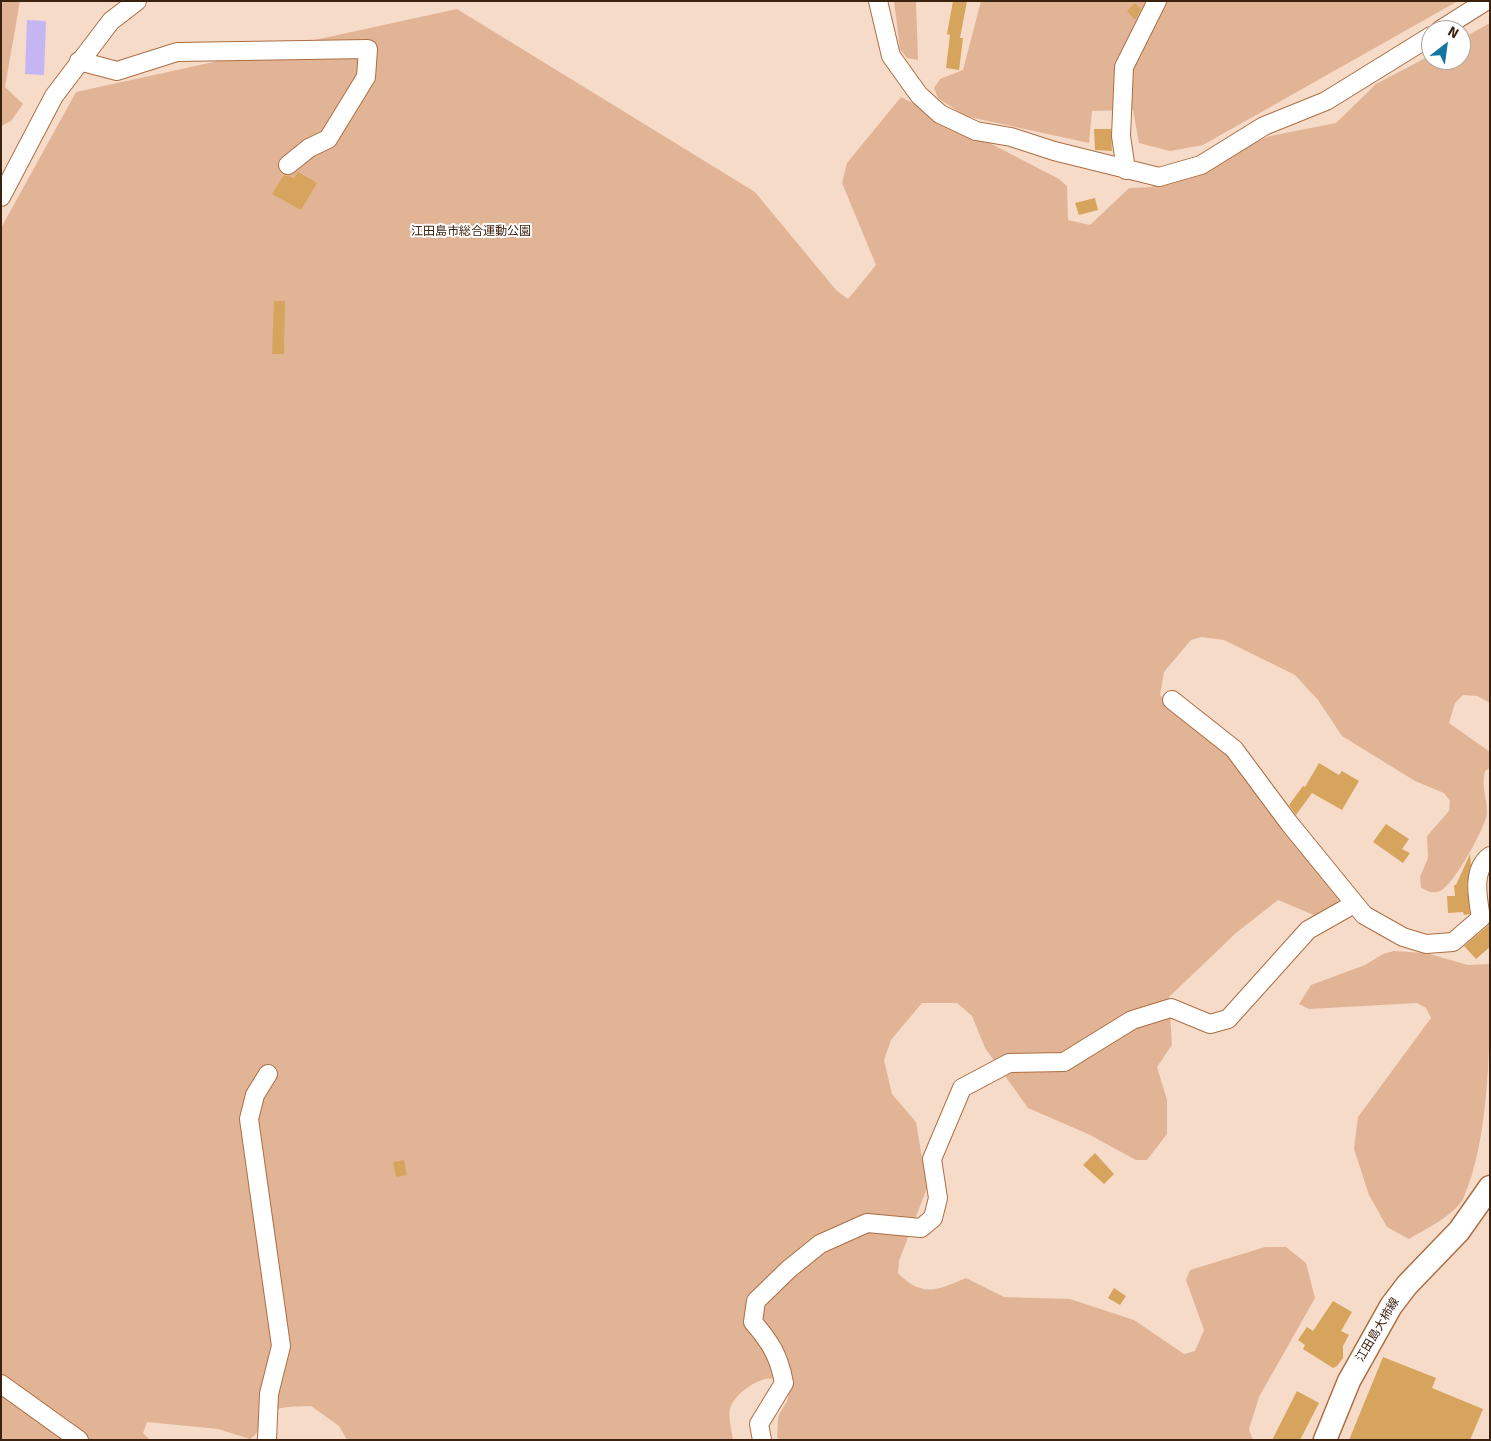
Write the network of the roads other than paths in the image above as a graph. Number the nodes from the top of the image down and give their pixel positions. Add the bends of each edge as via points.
1 (137, 1) edge
2 (878, 1) edge
3 (1157, 1) edge
4 (1486, 1) edge
5 (1456, 20) edge
6 (1421, 42) edge
7 (79, 61) junction
8 (288, 165) dead end
9 (1126, 170) junction
10 (1, 197) edge
11 (1172, 700) dead end
12 (1490, 856) edge
13 (1354, 904) junction
14 (268, 1074) dead end
15 (1490, 1187) edge
16 (1, 1384) edge
17 (79, 1440) edge
18 (266, 1440) edge
19 (762, 1440) edge
20 (1324, 1440) edge

1 - 7 street via 111,22
2 - 9 street via 891,56 919,95 940,114 976,131 1011,137
3 - 9 street via 1124,67 1120,136
4 - 5 street
6 - 9 street via 1326,101 1264,126 1201,165 1159,177
7 - 8 street via 117,71 176,52 368,49 366,77 328,139 309,148
7 - 10 street via 54,96
11 - 13 street via 1234,749
12 - 13 street via 1476,883 1481,918 1453,942 1426,944 1402,937 1364,915
13 - 19 street via 1308,930 1228,1019 1210,1024 1171,1008 1132,1020 1064,1062 1009,1063 962,1088 932,1159 938,1198 933,1218 921,1228 867,1223 820,1244 756,1301 753,1322 772,1344 784,1383 759,1424
14 - 18 street via 255,1095 249,1119 282,1346 269,1394
15 - 20 main road, 江田島大柿線 via 1459,1231 1391,1306 1349,1381
16 - 17 street

